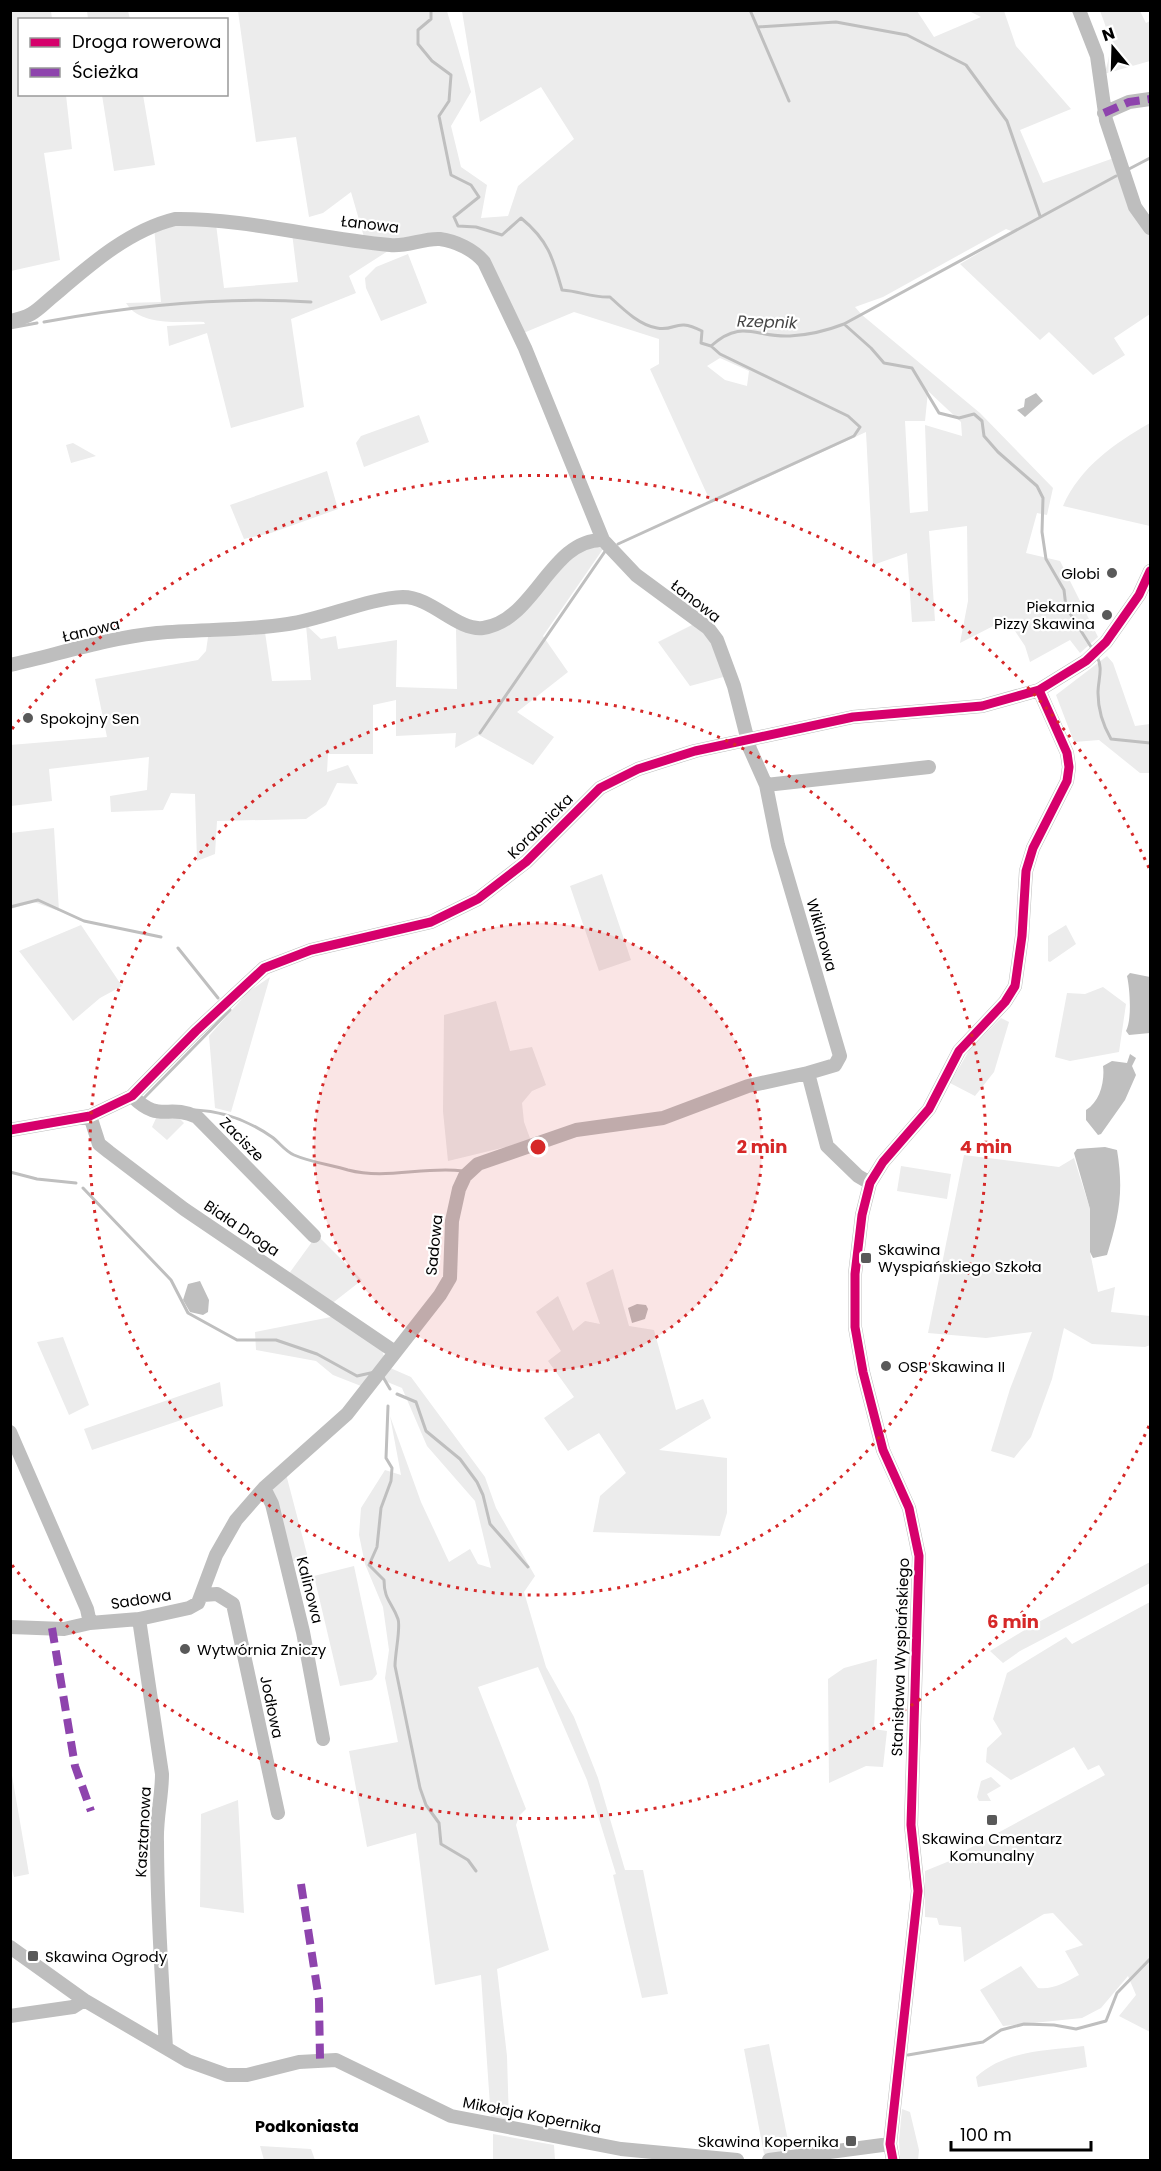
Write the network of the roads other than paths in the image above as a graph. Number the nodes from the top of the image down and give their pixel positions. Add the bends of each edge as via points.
1 (1079, 10) edge
2 (1150, 99) edge
3 (1104, 113) junction
4 (1150, 228) edge
5 (10, 321) edge
6 (603, 540) junction
7 (1150, 571) edge
8 (10, 665) edge
9 (1039, 690) junction
10 (748, 741) junction
11 (929, 767) dead end
12 (766, 785) junction
13 (808, 1073) junction
14 (132, 1096) junction
15 (90, 1116) junction
16 (10, 1130) edge
17 (870, 1183) junction
18 (314, 1236) dead end
19 (395, 1352) junction
20 (10, 1432) edge
21 (264, 1488) junction
22 (203, 1594) junction
23 (139, 1619) junction
24 (90, 1623) junction
25 (10, 1627) edge
26 (322, 1739) dead end
27 (279, 1813) dead end
28 (10, 1947) edge
29 (84, 2000) junction
30 (10, 2016) edge
31 (166, 2049) junction
32 (890, 2144) junction
33 (737, 2160) edge
34 (768, 2160) edge
35 (893, 2160) edge

1 - 3 street via 1097,56
2 - 3 street via 1129,102
3 - 4 street via 1135,207
5 - 6 street, Łanowa via 37,312 126,239 175,219 388,245 427,240 453,243 477,253 484,262 525,348
6 - 8 street, Łanowa via 586,542 569,553 513,615 481,628 468,626 428,603 404,597 290,624 156,633
6 - 10 street, Łanowa via 636,575 708,628 717,640
7 - 9 street, Korabnicka via 1106,642 1086,661
9 - 10 street, Korabnicka via 997,704 874,714
9 - 17 street, Stanisława Wyspiańskiego via 1069,766 1067,781 1033,848 1026,871 1015,986 959,1051 929,1109
10 - 12 street, Wiklinowa
10 - 14 street, Korabnicka via 686,753 613,780 590,797 503,882 453,912 410,928 311,950 264,968
11 - 12 street
12 - 13 street, Wiklinowa via 778,844 840,1056 835,1065
13 - 17 street via 827,1146
13 - 19 street, Sadowa via 748,1086 663,1118 576,1130 478,1164 465,1176 459,1189 452,1221 450,1278
14 - 15 street, Korabnicka
14 - 18 street, Zacisze via 153,1112 197,1117
15 - 16 street, Korabnicka
15 - 19 street, Biała Droga via 104,1148 184,1209
17 - 32 street, Stanisława Wyspiańskiego via 855,1275 855,1327 876,1428 909,1508 919,1556 911,1794 918,1891
19 - 21 street, Sadowa via 347,1414
20 - 24 street
21 - 22 street, Sadowa via 236,1520 216,1555
21 - 26 street, Kalinowa via 270,1497 299,1615
22 - 23 street, Sadowa via 189,1608
22 - 27 street, Jodłowa via 217,1594 233,1604
23 - 24 street, Sadowa
23 - 31 street, Kasztanowa via 162,1774 156,1833
24 - 25 street, Sadowa via 64,1629
28 - 29 street, Mikołaja Kopernika
29 - 30 street via 73,2007
29 - 31 street, Mikołaja Kopernika
31 - 33 street, Mikołaja Kopernika via 227,2075 247,2075 299,2062 336,2060 452,2116 621,2149
32 - 34 street
32 - 35 street, Stanisława Wyspiańskiego

